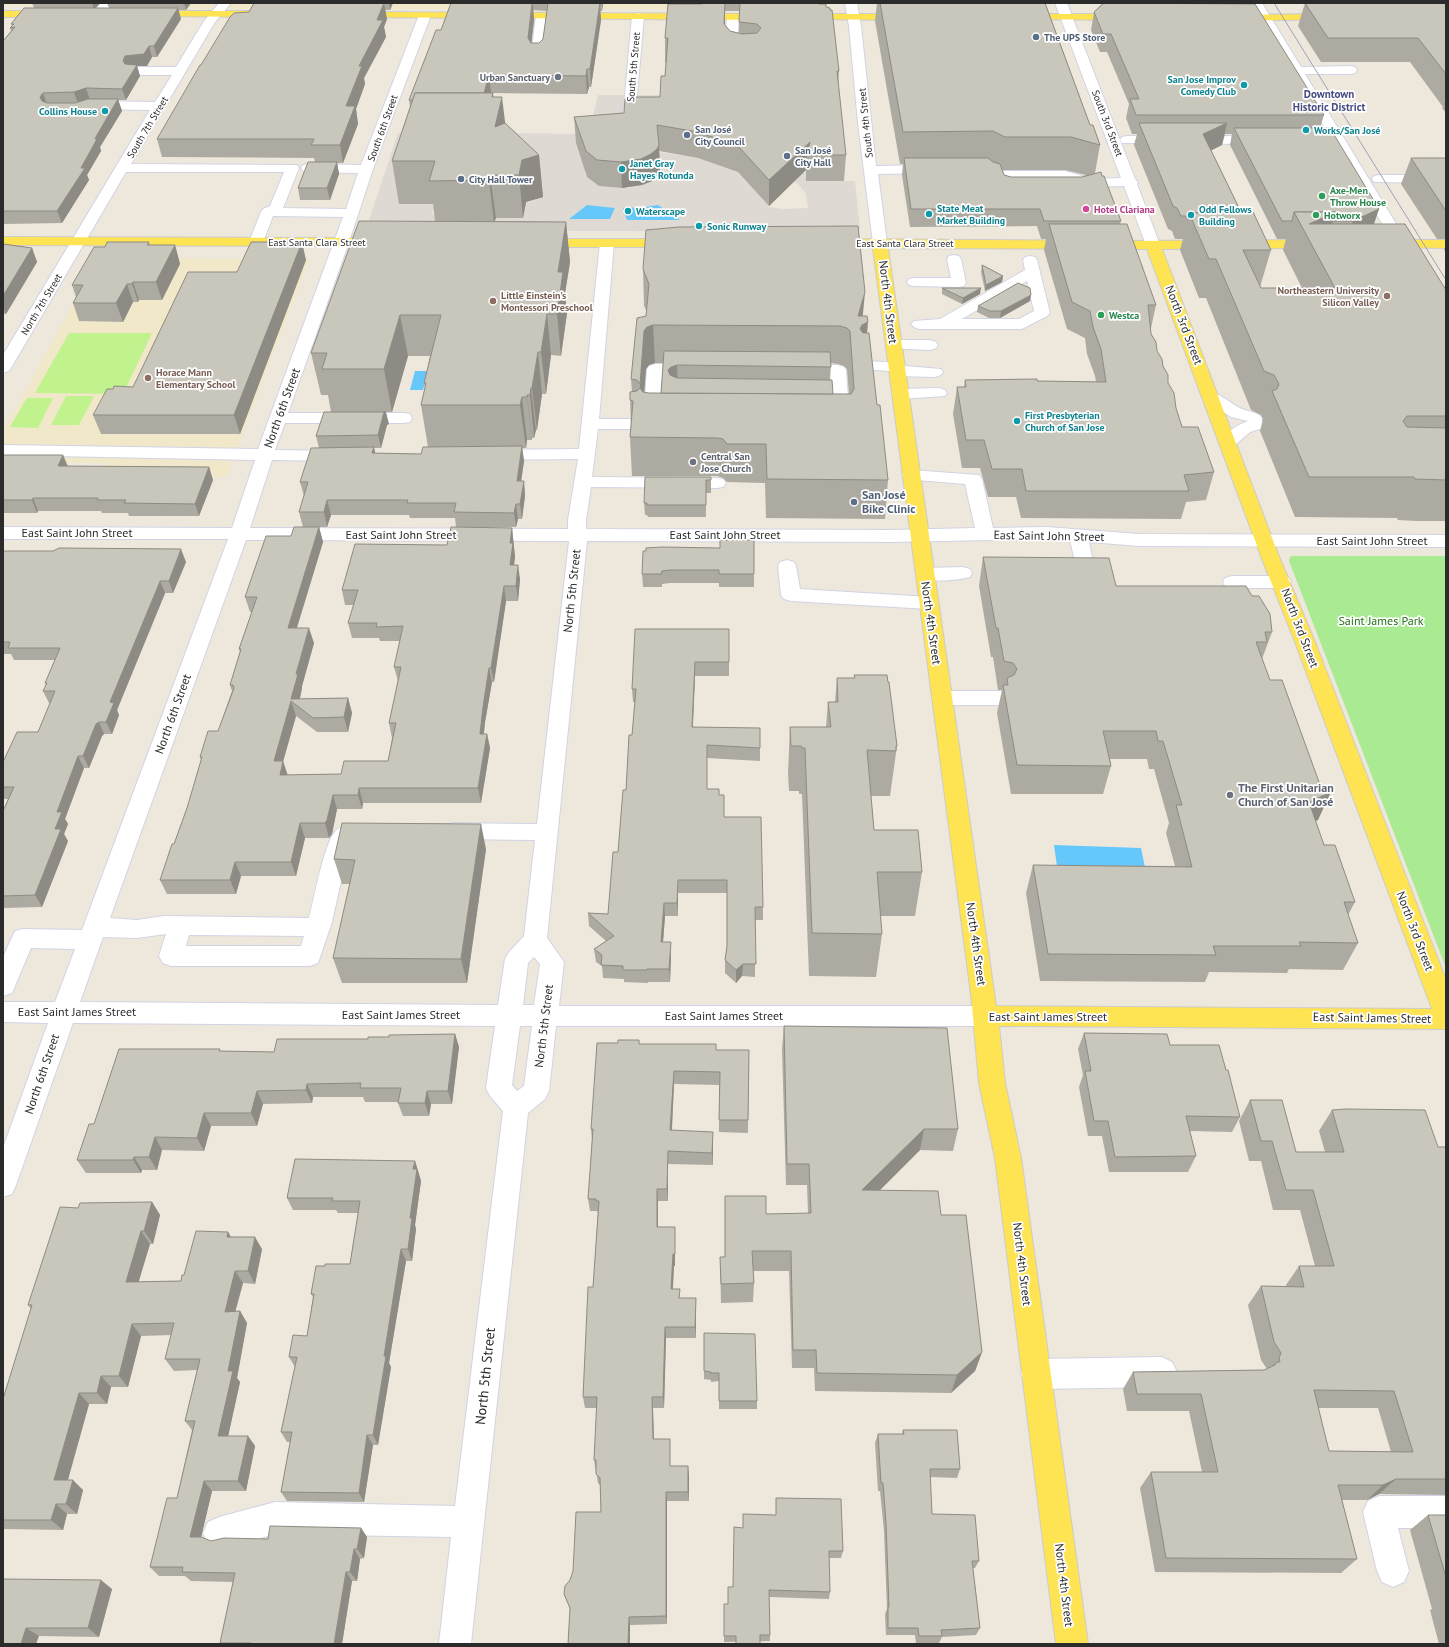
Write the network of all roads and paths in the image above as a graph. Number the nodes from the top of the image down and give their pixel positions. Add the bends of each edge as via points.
1 (107, 3) edge
2 (225, 3) edge
3 (851, 3) edge
4 (1061, 3) edge
5 (1256, 3) edge
6 (58, 14) edge
7 (94, 14) joint
8 (110, 14) edge
9 (138, 14) edge
10 (215, 14) junction
11 (276, 14) edge
12 (344, 15) edge
13 (4, 16) edge
14 (425, 16) junction
15 (542, 16) junction
16 (638, 16) junction
17 (1066, 16) junction
18 (733, 17) junction
19 (854, 17) junction
20 (920, 17) edge
21 (1009, 17) edge
22 (1344, 17) edge
23 (1132, 18) edge
24 (1223, 18) edge
25 (1265, 18) junction
26 (753, 53) edge
27 (537, 56) edge
28 (1351, 70) dead end
29 (134, 71) edge
30 (180, 71) junction
31 (1296, 71) junction
32 (159, 106) junction
33 (79, 109) edge
34 (629, 118) edge
35 (382, 129) junction
36 (398, 129) dead end
37 (1127, 140) dead end
38 (1270, 140) edge
39 (122, 168) junction
40 (292, 168) junction
41 (366, 169) junction
42 (949, 169) edge
43 (870, 170) junction
44 (1379, 179) dead end
45 (1446, 179) edge
46 (1131, 182) junction
47 (1092, 183) junction
48 (1039, 188) edge
49 (1063, 188) edge
50 (268, 212) junction
51 (352, 213) junction
52 (3, 241) edge
53 (80, 241) junction
54 (256, 242) junction
55 (342, 242) junction
56 (394, 242) edge
57 (524, 242) edge
58 (607, 243) junction
59 (690, 243) edge
60 (816, 243) edge
61 (880, 243) junction
62 (1326, 244) edge
63 (1371, 244) edge
64 (1402, 244) junction
65 (1446, 244) edge
66 (1153, 245) junction
67 (954, 259) dead end
68 (1412, 260) edge
69 (914, 282) dead end
70 (959, 283) junction
71 (990, 297) junction
72 (919, 324) dead end
73 (944, 324) junction
74 (894, 345) junction
75 (930, 345) dead end
76 (866, 366) edge
77 (3, 368) edge
78 (897, 369) junction
79 (935, 372) dead end
80 (938, 393) dead end
81 (900, 394) junction
82 (1211, 397) junction
83 (832, 398) joint
84 (278, 418) junction
85 (404, 418) dead end
86 (589, 424) junction
87 (633, 424) edge
88 (1228, 442) junction
89 (3, 450) edge
90 (586, 454) junction
91 (265, 455) junction
92 (474, 455) edge
93 (357, 456) edge
94 (911, 474) junction
95 (582, 482) junction
96 (717, 483) dead end
97 (3, 533) edge
98 (239, 534) junction
99 (985, 534) junction
100 (1078, 534) junction
101 (577, 535) junction
102 (919, 535) junction
103 (1118, 538) junction
104 (1265, 540) junction
105 (1446, 541) edge
106 (1124, 556) dead end
107 (1083, 557) edge
108 (787, 566) dead end
109 (963, 573) dead end
110 (925, 574) junction
111 (1232, 582) dead end
112 (1282, 582) junction
113 (929, 603) junction
114 (942, 698) junction
115 (1000, 698) dead end
116 (364, 830) edge
117 (434, 831) edge
118 (546, 832) junction
119 (180, 926) junction
120 (318, 927) junction
121 (93, 933) junction
122 (535, 940) junction
123 (3, 986) edge
124 (3, 1012) edge
125 (64, 1012) junction
126 (1446, 1012) edge
127 (509, 1015) junction
128 (546, 1015) junction
129 (985, 1016) junction
130 (1446, 1019) edge
131 (516, 1108) junction
132 (3, 1185) edge
133 (1190, 1372) edge
134 (1036, 1374) junction
135 (1446, 1512) edge
136 (469, 1522) junction
137 (219, 1533) dead end
138 (1394, 1571) dead end
139 (455, 1644) edge
140 (1072, 1644) edge

1 - 7 street
2 - 10 street, South 7th Street
3 - 19 street, South 4th Street
4 - 17 street, South 3rd Street
5 - 25 street
6 - 13 main road
7 - 8 main road
9 - 10 main road
10 - 11 main road
10 - 30 street, South 7th Street
12 - 14 main road
14 - 15 main road
14 - 35 street, South 6th Street
15 - 16 main road
15 - 27 street
16 - 18 main road
16 - 34 street, South 5th Street
17 - 21 main road
17 - 23 main road
17 - 46 street, South 3rd Street
18 - 19 main road
18 - 26 street via 731,47 734,51
19 - 20 main road
19 - 43 street, South 4th Street
22 - 25 main road
24 - 25 main road
25 - 31 street
28 - 31 street
29 - 30 street
30 - 32 street, South 7th Street
31 - 64 street
32 - 33 street via 90,105
32 - 39 street, South 7th Street
35 - 36 street
35 - 41 street, South 6th Street
37 - 38 street
39 - 40 street
39 - 53 street, South 7th Street
40 - 41 street
40 - 50 street via 276,208
41 - 51 street, South 6th Street
42 - 43 street
43 - 61 street, South 4th Street
44 - 45 street
46 - 47 street
46 - 66 street, South 3rd Street
47 - 48 street via 1065,175 999,173 1008,188
47 - 49 street via 1079,188
50 - 51 street
50 - 54 street
51 - 55 street, South 6th Street
52 - 53 main road, East Santa Clara Street
53 - 54 main road, East Santa Clara Street
53 - 77 street, North 7th Street
54 - 55 main road, East Santa Clara Street
55 - 56 main road, East Santa Clara Street
55 - 84 street, North 6th Street
57 - 58 main road
58 - 59 main road
58 - 86 street, North 5th Street
60 - 61 main road, East Santa Clara Street
61 - 66 main road, East Santa Clara Street
61 - 74 main road, North 4th Street
62 - 66 main road, East Santa Clara Street
63 - 64 main road
64 - 65 main road
64 - 68 street
66 - 82 main road, North 3rd Street
67 - 70 street
69 - 70 street
70 - 71 street
71 - 73 street
71 - 73 street via 1032,266 1042,313 1022,324
72 - 73 street
74 - 75 street
74 - 78 main road, North 4th Street
76 - 78 street
78 - 79 street
78 - 81 main road, North 4th Street
80 - 81 street
81 - 94 main road, North 4th Street
82 - 88 main road, North 3rd Street
82 - 88 street via 1256,421
83 - 83 street via 842,427 651,425 655,369 838,370
84 - 85 street
84 - 91 street, North 6th Street
86 - 87 street
86 - 90 street, North 5th Street
88 - 104 main road, North 3rd Street
89 - 91 street
90 - 92 street
90 - 95 street, North 5th Street
91 - 93 street
91 - 98 street, North 6th Street
94 - 99 street via 973,479
94 - 102 main road, North 4th Street
95 - 96 street
95 - 101 street, North 5th Street
97 - 98 street, East Saint John Street
98 - 101 street, East Saint John Street
98 - 121 street, North 6th Street
99 - 100 street, East Saint John Street
99 - 102 street, East Saint John Street
100 - 103 street, East Saint John Street
100 - 107 street
101 - 102 street, East Saint John Street
101 - 118 street, North 5th Street via 578,548
102 - 110 main road, North 4th Street
103 - 104 street, East Saint John Street
103 - 106 street
104 - 105 street, East Saint John Street
104 - 112 main road, North 3rd Street
108 - 113 street via 791,595
109 - 110 street
110 - 113 main road, North 4th Street
111 - 112 street
112 - 126 main road, North 3rd Street
113 - 114 main road, North 4th Street
114 - 115 street
114 - 129 main road, North 4th Street
116 - 120 street via 349,830 339,842
117 - 118 street
118 - 122 street, North 5th Street
119 - 120 street
119 - 120 street via 170,956 310,956
119 - 121 street
121 - 123 street via 23,938
121 - 125 street, North 6th Street
122 - 127 street via 517,960
122 - 128 street, North 5th Street via 552,962
124 - 125 street, East Saint James Street
125 - 127 street, East Saint James Street
125 - 132 street, North 6th Street
127 - 128 street, East Saint James Street
127 - 131 street via 499,1088
128 - 129 street, East Saint James Street
128 - 131 street, North 5th Street via 536,1091
129 - 130 main road, East Saint James Street
129 - 134 main road, North 4th Street via 992,1083 1008,1158
131 - 136 street, North 5th Street
133 - 134 street
134 - 140 main road, North 4th Street
135 - 138 street via 1379,1512
136 - 137 street via 275,1518
136 - 139 street, North 5th Street

